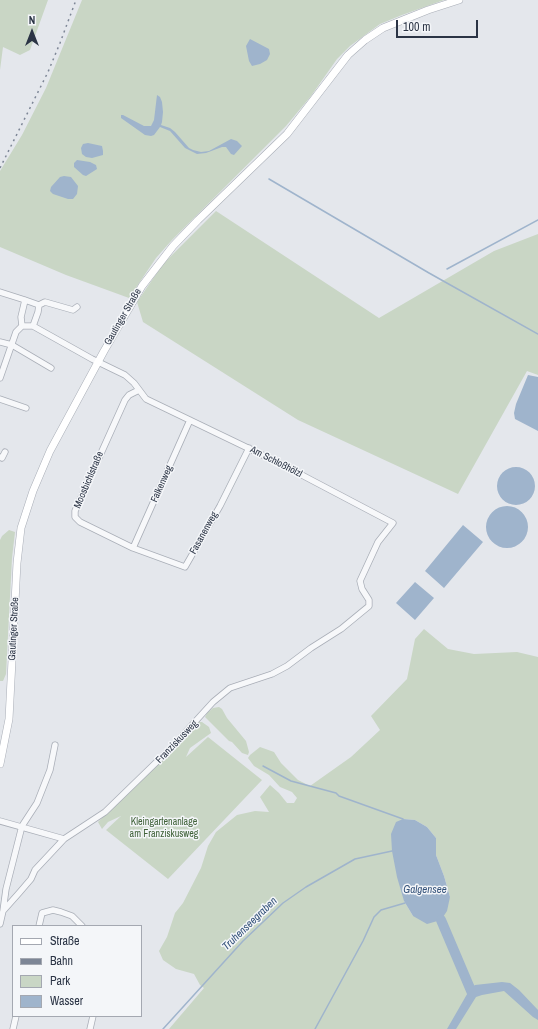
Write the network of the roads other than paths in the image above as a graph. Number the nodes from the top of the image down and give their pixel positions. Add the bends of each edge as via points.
1 (459, 0) edge
2 (0, 292) edge
3 (25, 300) junction
4 (39, 305) junction
5 (77, 307) dead end
6 (22, 326) junction
7 (33, 326) junction
8 (0, 342) edge
9 (12, 345) junction
10 (98, 362) junction
11 (51, 368) dead end
12 (0, 378) edge
13 (139, 390) junction
14 (0, 399) edge
15 (26, 408) dead end
16 (190, 420) junction
17 (249, 448) junction
18 (5, 452) dead end
19 (0, 457) edge
20 (133, 548) junction
21 (362, 589) joint
22 (55, 745) dead end
23 (0, 764) edge
24 (0, 821) edge
25 (22, 826) junction
26 (64, 839) junction
27 (4, 911) junction
28 (0, 924) edge
29 (39, 925) edge
30 (81, 925) edge
31 (16, 1017) edge
32 (93, 1017) edge
33 (13, 1029) edge
34 (90, 1029) edge

1 - 10 main road, Gautinger Straße via 383,28 348,55 287,134 198,220 159,263 142,286
2 - 3 street
3 - 4 street
3 - 6 street via 21,316
4 - 5 street via 45,302 72,310
4 - 7 street
6 - 7 street
6 - 9 street via 16,332
7 - 10 street, Am Schloßhölzl
8 - 9 street
9 - 11 street
9 - 12 street
10 - 13 street, Am Schloßhölzl via 125,375
10 - 23 main road, Gautinger Straße via 50,451 21,528 9,719
13 - 16 street, Am Schloßhölzl via 146,399
13 - 20 street, Moosbichlstraße via 124,400 75,511 75,517 80,522
14 - 15 street
16 - 17 street, Am Schloßhölzl
16 - 20 street, Falkenweg
17 - 20 street, Fasanenweg via 185,567
17 - 21 street, Am Schloßhölzl via 392,523 378,542 362,574
18 - 19 street via 2,458
21 - 26 street, Franziskusweg via 369,600 369,606 341,629 287,666 272,674 230,688 213,702 171,748 105,812
22 - 25 street via 50,770 37,803
24 - 25 street
25 - 26 street
25 - 27 street via 6,889
26 - 27 street, Franziskusweg via 35,870
27 - 28 street, Franziskusweg
29 - 30 street via 42,913 53,910 72,916
31 - 33 street
32 - 34 street

